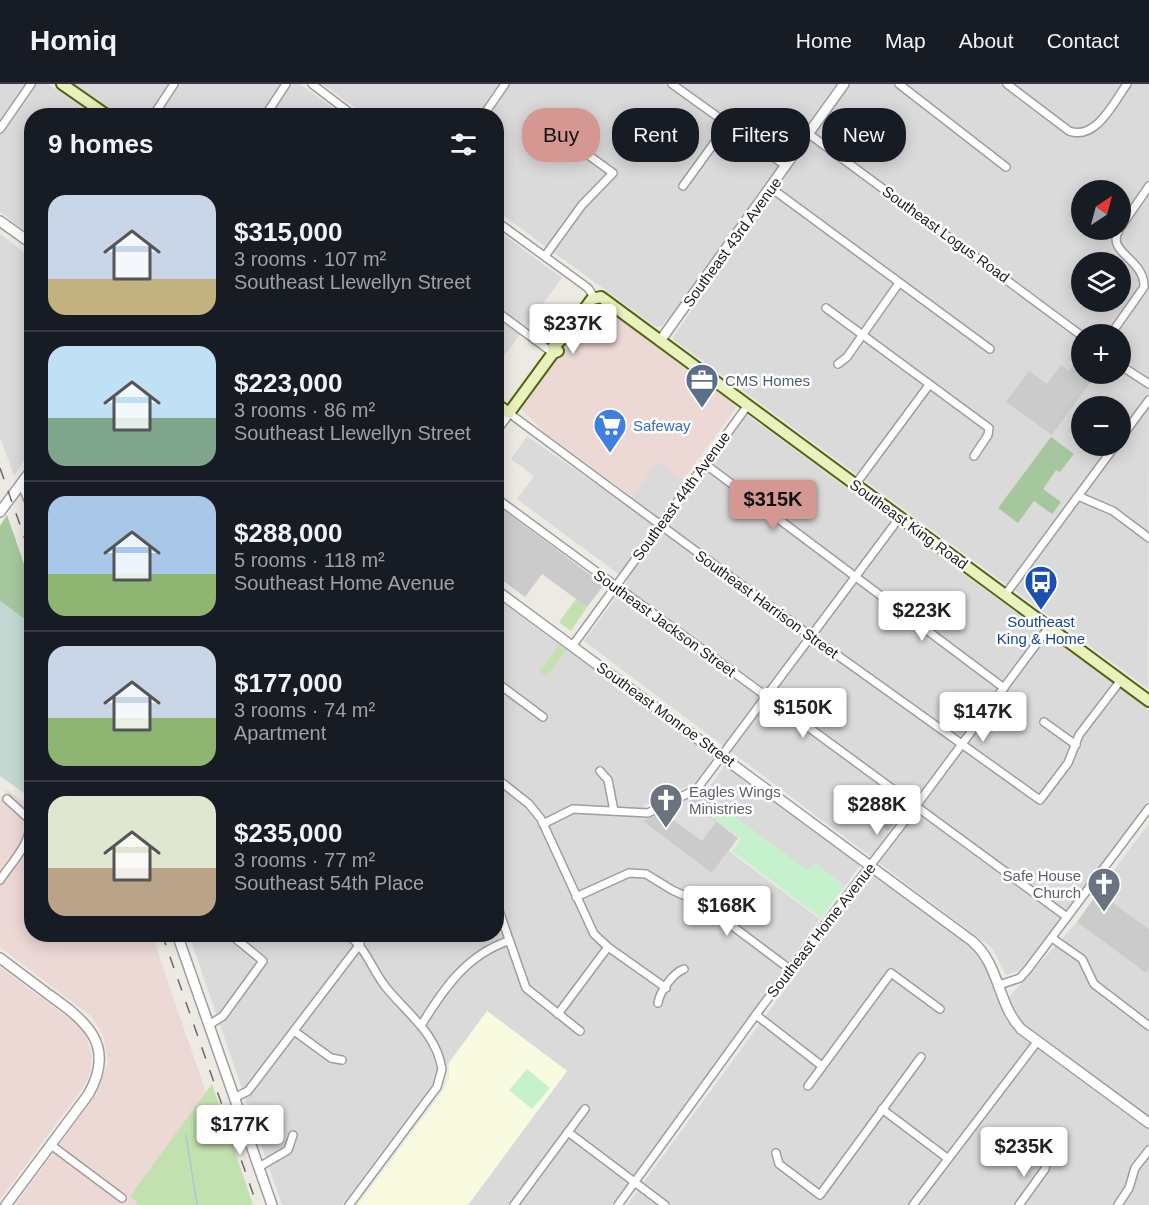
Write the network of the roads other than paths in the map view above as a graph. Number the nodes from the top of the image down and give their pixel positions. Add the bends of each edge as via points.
1 (31, 84) edge
2 (62, 84) edge
3 (174, 84) edge
4 (286, 84) edge
5 (312, 84) edge
6 (505, 84) edge
7 (672, 84) edge
8 (844, 84) edge
9 (899, 84) edge
10 (1007, 84) edge
11 (1127, 84) edge
12 (96, 108) edge
13 (158, 108) edge
14 (270, 108) edge
15 (344, 108) edge
16 (488, 108) edge
17 (711, 112) edge
18 (0, 129) edge
19 (810, 133) edge
20 (810, 135) edge
21 (711, 147) edge
22 (598, 162) edge
23 (780, 162) edge
24 (789, 162) edge
25 (786, 166) junction
26 (1006, 167) dead end
27 (683, 186) dead end
28 (771, 188) junction
29 (1148, 192) edge
30 (1131, 214) edge
31 (0, 220) edge
32 (504, 227) edge
33 (24, 238) edge
34 (1115, 240) edge
35 (545, 256) junction
36 (899, 283) junction
37 (594, 297) junction
38 (826, 308) dead end
39 (504, 317) edge
40 (1118, 324) edge
41 (1071, 328) edge
42 (862, 335) junction
43 (660, 341) junction
44 (990, 349) dead end
45 (553, 353) junction
46 (838, 364) dead end
47 (1131, 372) edge
48 (1149, 384) edge
49 (929, 385) junction
50 (1149, 400) edge
51 (748, 405) junction
52 (504, 410) edge
53 (509, 413) junction
54 (504, 420) edge
55 (1131, 424) edge
56 (974, 456) dead end
57 (1108, 456) edge
58 (705, 464) junction
59 (24, 480) edge
60 (22, 483) junction
61 (855, 485) junction
62 (24, 488) edge
63 (1078, 496) junction
64 (504, 504) edge
65 (0, 506) edge
66 (0, 512) edge
67 (900, 517) junction
68 (660, 526) junction
69 (1149, 538) edge
70 (855, 578) junction
71 (616, 585) junction
72 (1005, 595) junction
73 (504, 596) edge
74 (1049, 627) junction
75 (812, 637) junction
76 (573, 645) junction
77 (1121, 680) junction
78 (504, 688) edge
79 (1004, 688) junction
80 (767, 698) junction
81 (1149, 701) edge
82 (543, 717) dead end
83 (1044, 722) dead end
84 (961, 745) junction
85 (1076, 745) junction
86 (723, 756) junction
87 (600, 771) dead end
88 (504, 784) edge
89 (7, 799) dead end
90 (915, 806) junction
91 (1149, 808) edge
92 (614, 812) junction
93 (24, 815) edge
94 (543, 824) junction
95 (24, 844) edge
96 (870, 865) junction
97 (0, 880) edge
98 (576, 897) junction
99 (1067, 917) junction
100 (504, 928) edge
101 (1052, 938) junction
102 (508, 941) junction
103 (180, 942) edge
104 (240, 942) edge
105 (357, 942) edge
106 (360, 944) junction
107 (608, 947) junction
108 (0, 958) edge
109 (684, 969) dead end
110 (791, 970) junction
111 (999, 985) junction
112 (666, 988) junction
113 (658, 1003) dead end
114 (940, 1009) dead end
115 (558, 1014) junction
116 (756, 1015) junction
117 (422, 1024) junction
118 (209, 1025) junction
119 (1149, 1026) edge
120 (294, 1031) junction
121 (580, 1031) dead end
122 (1037, 1042) junction
123 (921, 1057) dead end
124 (342, 1060) dead end
125 (822, 1066) junction
126 (808, 1086) dead end
127 (234, 1098) junction
128 (585, 1108) dead end
129 (882, 1109) junction
130 (1149, 1123) edge
131 (568, 1132) junction
132 (293, 1135) dead end
133 (51, 1145) junction
134 (1149, 1150) edge
135 (776, 1153) dead end
136 (947, 1158) junction
137 (1047, 1158) dead end
138 (259, 1167) junction
139 (635, 1182) junction
140 (122, 1198) dead end
141 (6, 1205) edge
142 (272, 1205) edge
143 (349, 1205) edge
144 (514, 1205) edge
145 (618, 1205) edge
146 (665, 1205) edge
147 (913, 1205) edge
148 (1019, 1205) edge
149 (1118, 1205) edge

1 - 18 street
2 - 12 main road
3 - 13 street
4 - 14 street
5 - 15 street
6 - 16 street
7 - 17 street
8 - 19 street, Southeast 43rd Avenue
9 - 26 street
10 - 11 street via 1069,131 1080,134 1096,126
20 - 41 street, Southeast Logus Road
21 - 27 street
22 - 35 street via 613,173 582,205
23 - 25 street
24 - 25 street, Southeast 43rd Avenue
25 - 28 street, Southeast 43rd Avenue
28 - 36 street
28 - 43 street, Southeast 43rd Avenue
29 - 30 street
31 - 33 street
32 - 35 street, Southeast King Road
34 - 40 street via 1116,246 1141,270 1144,287
35 - 37 street, Southeast King Road via 588,288
36 - 42 street
36 - 44 street
37 - 43 main road, Southeast King Road via 602,298
37 - 45 main road via 553,347
38 - 42 street
39 - 45 street
42 - 46 street
42 - 49 street
43 - 51 main road, Southeast King Road
45 - 53 main road
47 - 48 street
49 - 56 street via 989,428
49 - 61 street
50 - 55 street
51 - 58 street, Southeast 44th Avenue
51 - 61 main road, Southeast King Road
52 - 53 main road, Southeast Harrison Street
53 - 54 street
53 - 68 street, Southeast Harrison Street
57 - 63 street
58 - 68 street, Southeast 44th Avenue
58 - 70 street
59 - 60 street
60 - 62 street
60 - 65 street
60 - 66 street
61 - 67 main road, Southeast King Road
63 - 69 street via 1113,511
63 - 72 street
64 - 71 street, Southeast Jackson Street
67 - 70 street
67 - 72 main road, Southeast King Road
68 - 71 street, Southeast 44th Avenue
68 - 75 street, Southeast Harrison Street
70 - 75 street
70 - 79 street
71 - 76 street, Southeast 44th Avenue
71 - 80 street, Southeast Jackson Street
72 - 74 main road, Southeast King Road
73 - 76 street, Southeast Monroe Street
74 - 77 main road, Southeast King Road
74 - 79 street, Southeast Home Avenue
75 - 80 street
75 - 84 street, Southeast Harrison Street
76 - 86 street, Southeast Monroe Street
77 - 81 main road, Southeast King Road
77 - 85 street via 1079,735
78 - 82 street
79 - 84 street, Southeast Home Avenue
80 - 86 street
80 - 90 street, Southeast Jackson Street
83 - 85 street
84 - 85 street, Southeast Harrison Street via 1040,800 1068,763
84 - 90 street, Southeast Home Avenue
86 - 92 street via 691,793 648,813
86 - 96 street, Southeast Monroe Street
87 - 92 street via 608,780
88 - 94 street via 529,804
89 - 93 street
90 - 96 street, Southeast Home Avenue
90 - 99 street, Southeast Jackson Street
91 - 99 street
92 - 94 street via 573,809
94 - 98 street
95 - 97 street
96 - 110 street, Southeast Home Avenue
96 - 111 street, Southeast Monroe Street via 981,949
98 - 107 street via 589,926
98 - 110 street via 629,873 646,874 704,904
99 - 101 street
100 - 102 street
101 - 111 street via 1020,978
101 - 119 street via 1082,959 1094,984
102 - 115 street via 526,988
102 - 117 street via 485,949 466,964
103 - 118 street
104 - 118 street via 264,961 223,1016
105 - 106 street
106 - 117 street via 384,985
106 - 120 street
107 - 112 street
107 - 115 street
108 - 133 street via 83,1020 97,1043 99,1068 94,1082
109 - 112 street
110 - 116 street, Southeast Home Avenue
111 - 122 street, Southeast Monroe Street via 1011,1017
112 - 113 street
114 - 125 street via 891,973
115 - 121 street
116 - 125 street
116 - 139 street, Southeast Home Avenue
117 - 143 street via 442,1069 437,1087
118 - 127 street
120 - 124 street via 331,1058
120 - 127 street via 248,1091
122 - 130 street, Southeast Monroe Street
122 - 136 street
123 - 129 street
125 - 126 street
127 - 138 street
128 - 131 street
129 - 135 street via 820,1195 779,1164
129 - 136 street
131 - 139 street
131 - 144 street
132 - 138 street via 288,1150
133 - 140 street
133 - 141 street
134 - 149 street via 1135,1168 1130,1188
136 - 147 street
137 - 148 street via 1045,1169
138 - 142 street
139 - 145 street, Southeast Home Avenue
139 - 146 street

